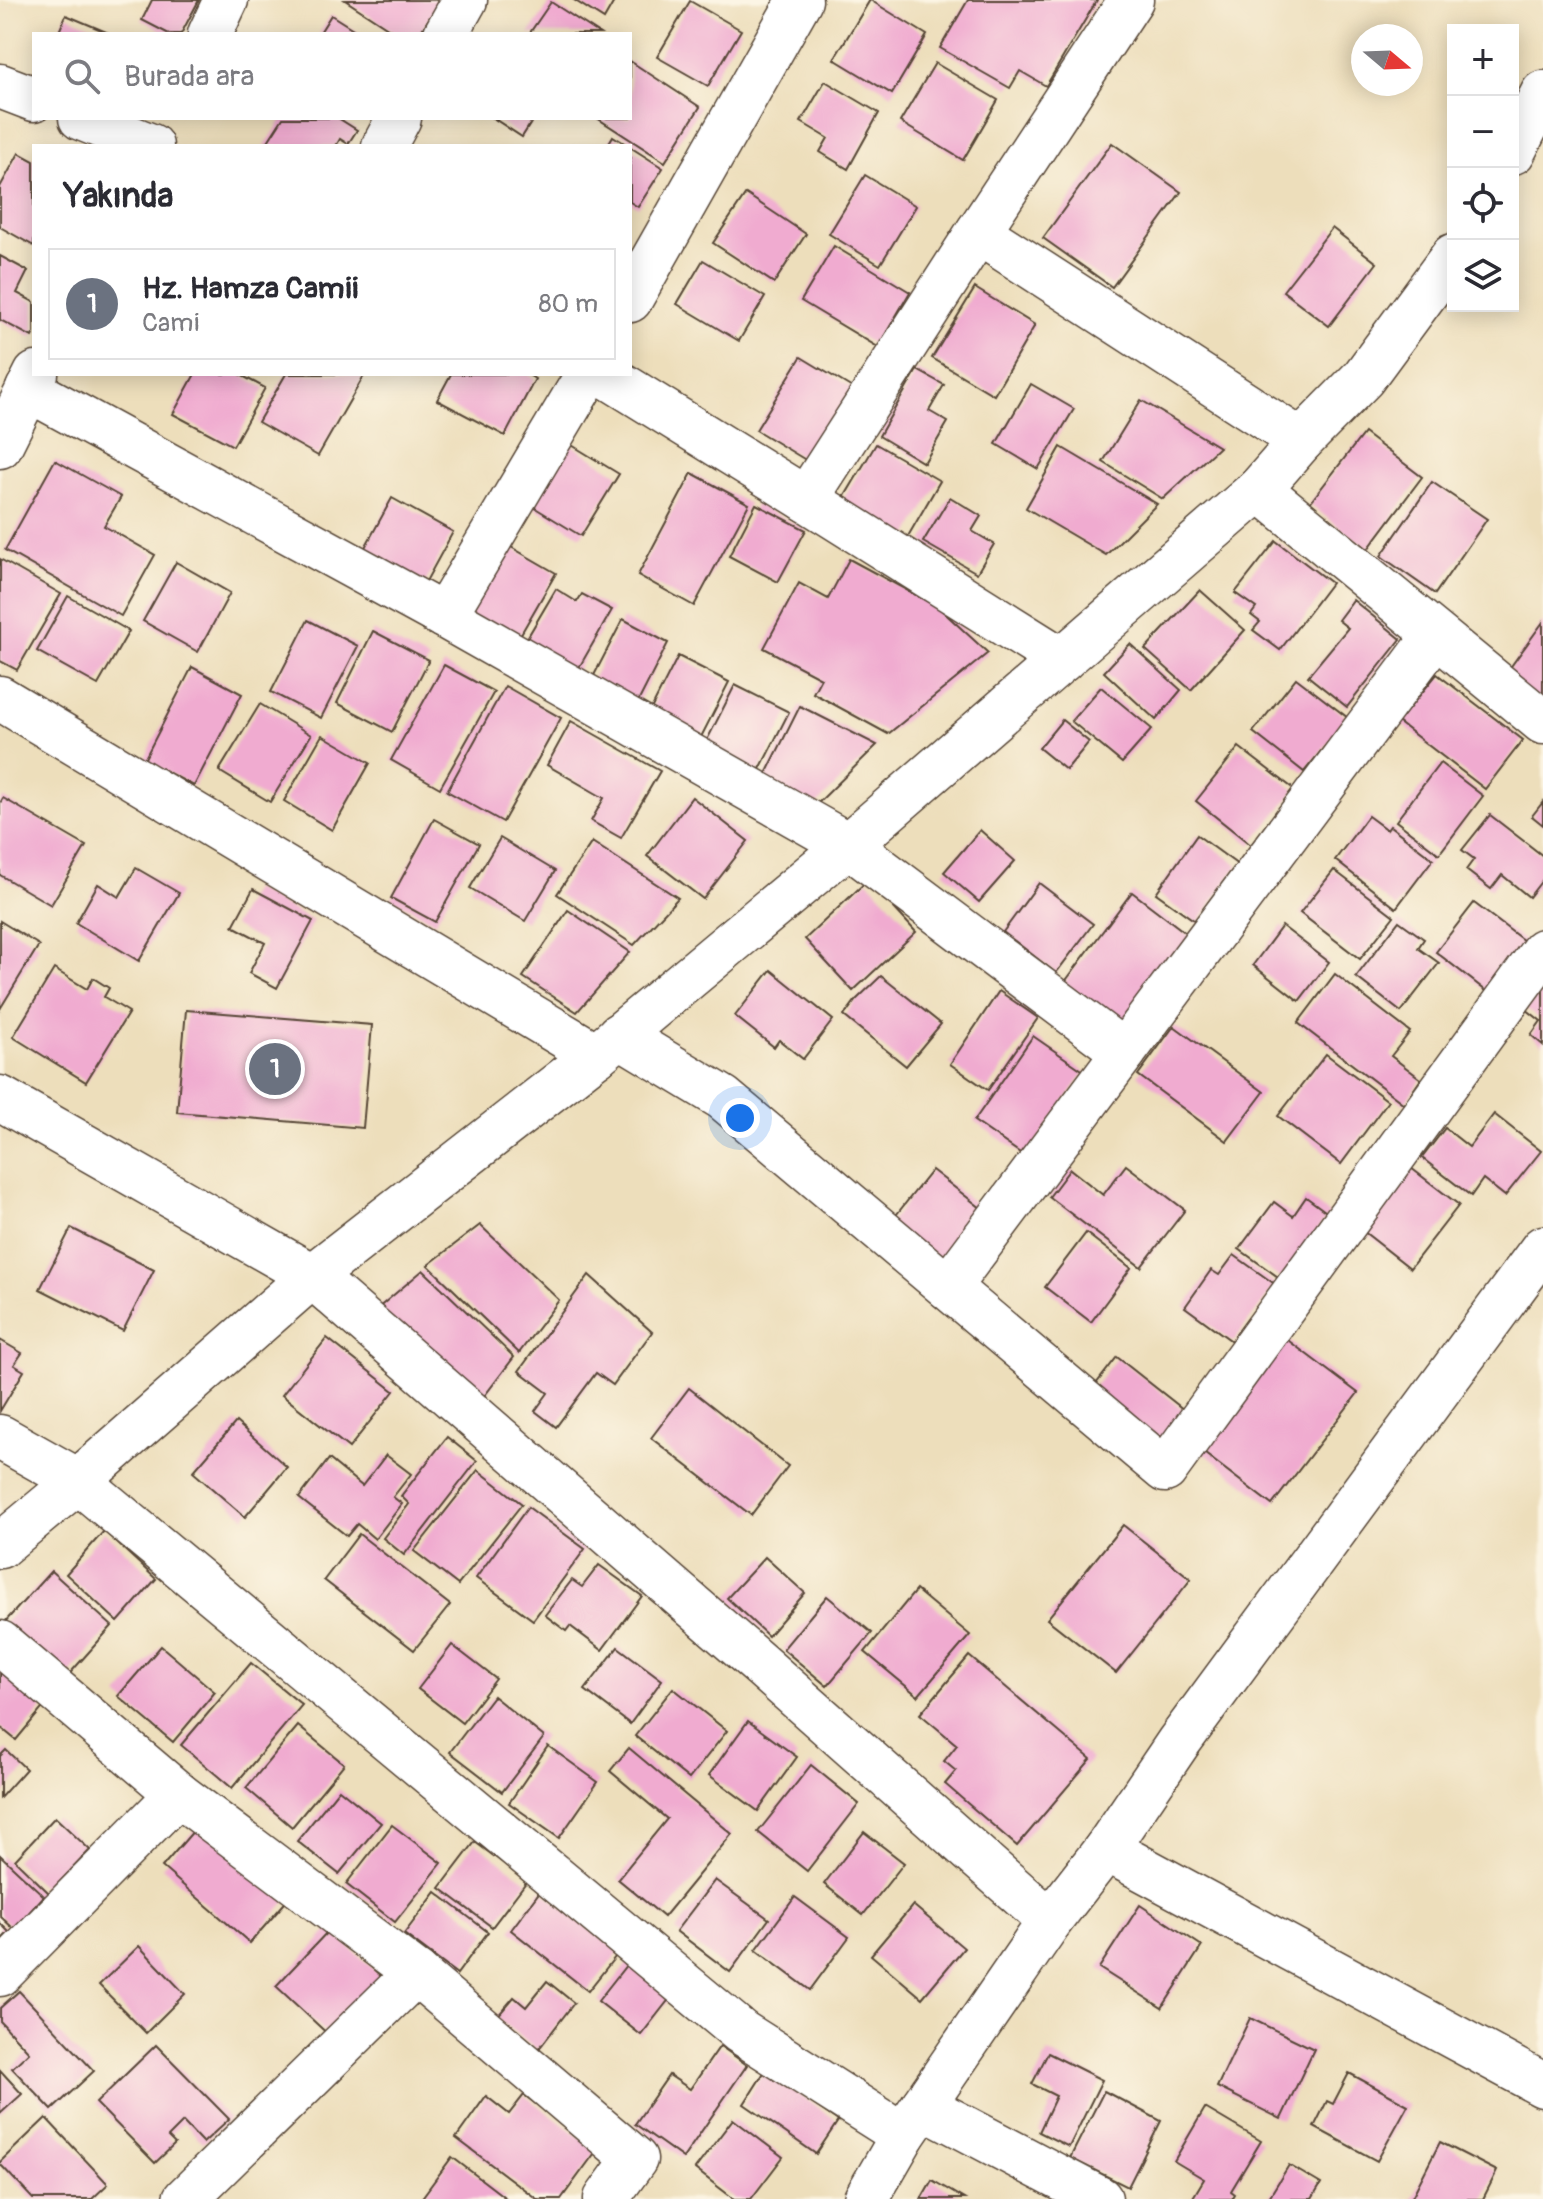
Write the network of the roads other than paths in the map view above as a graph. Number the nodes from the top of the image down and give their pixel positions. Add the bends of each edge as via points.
1 (226, 0) edge
2 (465, 0) edge
3 (800, 0) edge
4 (1131, 0) edge
5 (211, 32) edge
6 (447, 32) edge
7 (0, 86) edge
8 (1543, 93) edge
9 (32, 98) edge
10 (86, 120) edge
11 (169, 120) edge
12 (398, 120) edge
13 (1519, 140) edge
14 (149, 144) edge
15 (155, 144) edge
16 (385, 144) edge
17 (978, 232) junction
18 (1447, 264) edge
19 (632, 296) edge
20 (587, 376) edge
21 (607, 376) edge
22 (32, 382) edge
23 (1301, 441) junction
24 (0, 446) edge
25 (1259, 489) junction
26 (806, 499) junction
27 (444, 616) junction
28 (1436, 635) junction
29 (1062, 660) junction
30 (0, 698) edge
31 (1543, 722) edge
32 (848, 845) junction
33 (1543, 951) edge
34 (608, 1045) junction
35 (1124, 1052) junction
36 (0, 1098) edge
37 (1543, 1248) edge
38 (312, 1276) junction
39 (948, 1287) junction
40 (0, 1437) edge
41 (78, 1481) junction
42 (0, 1546) edge
43 (0, 1643) edge
44 (178, 1794) junction
45 (1106, 1849) junction
46 (1050, 1921) junction
47 (416, 1973) junction
48 (0, 1974) edge
49 (1543, 2085) edge
50 (913, 2121) junction
51 (185, 2199) edge
52 (606, 2199) edge
53 (866, 2199) edge
54 (1100, 2199) edge

1 - 5 street
2 - 6 street
3 - 19 street
4 - 17 street
7 - 9 street
8 - 13 street
10 - 14 street
11 - 15 street
12 - 16 street
17 - 23 street
17 - 26 street
18 - 23 street via 1363,378
20 - 27 street
21 - 26 street
22 - 24 street
22 - 27 street
23 - 25 street
25 - 28 street
25 - 29 street
26 - 29 street
27 - 32 street
28 - 31 street
28 - 35 street
29 - 32 street
30 - 34 street
32 - 34 street
32 - 35 street
33 - 39 street via 1165,1470
34 - 38 street
34 - 39 street via 723,1098
35 - 39 street
36 - 38 street
37 - 45 street via 1178,1743
38 - 41 street
38 - 46 street
40 - 41 street
41 - 42 street
41 - 50 street via 741,2032
43 - 44 street
44 - 47 street
44 - 48 street
45 - 46 street
45 - 49 street
46 - 50 street
47 - 51 street
47 - 52 street via 635,2159
50 - 53 street
50 - 54 street

